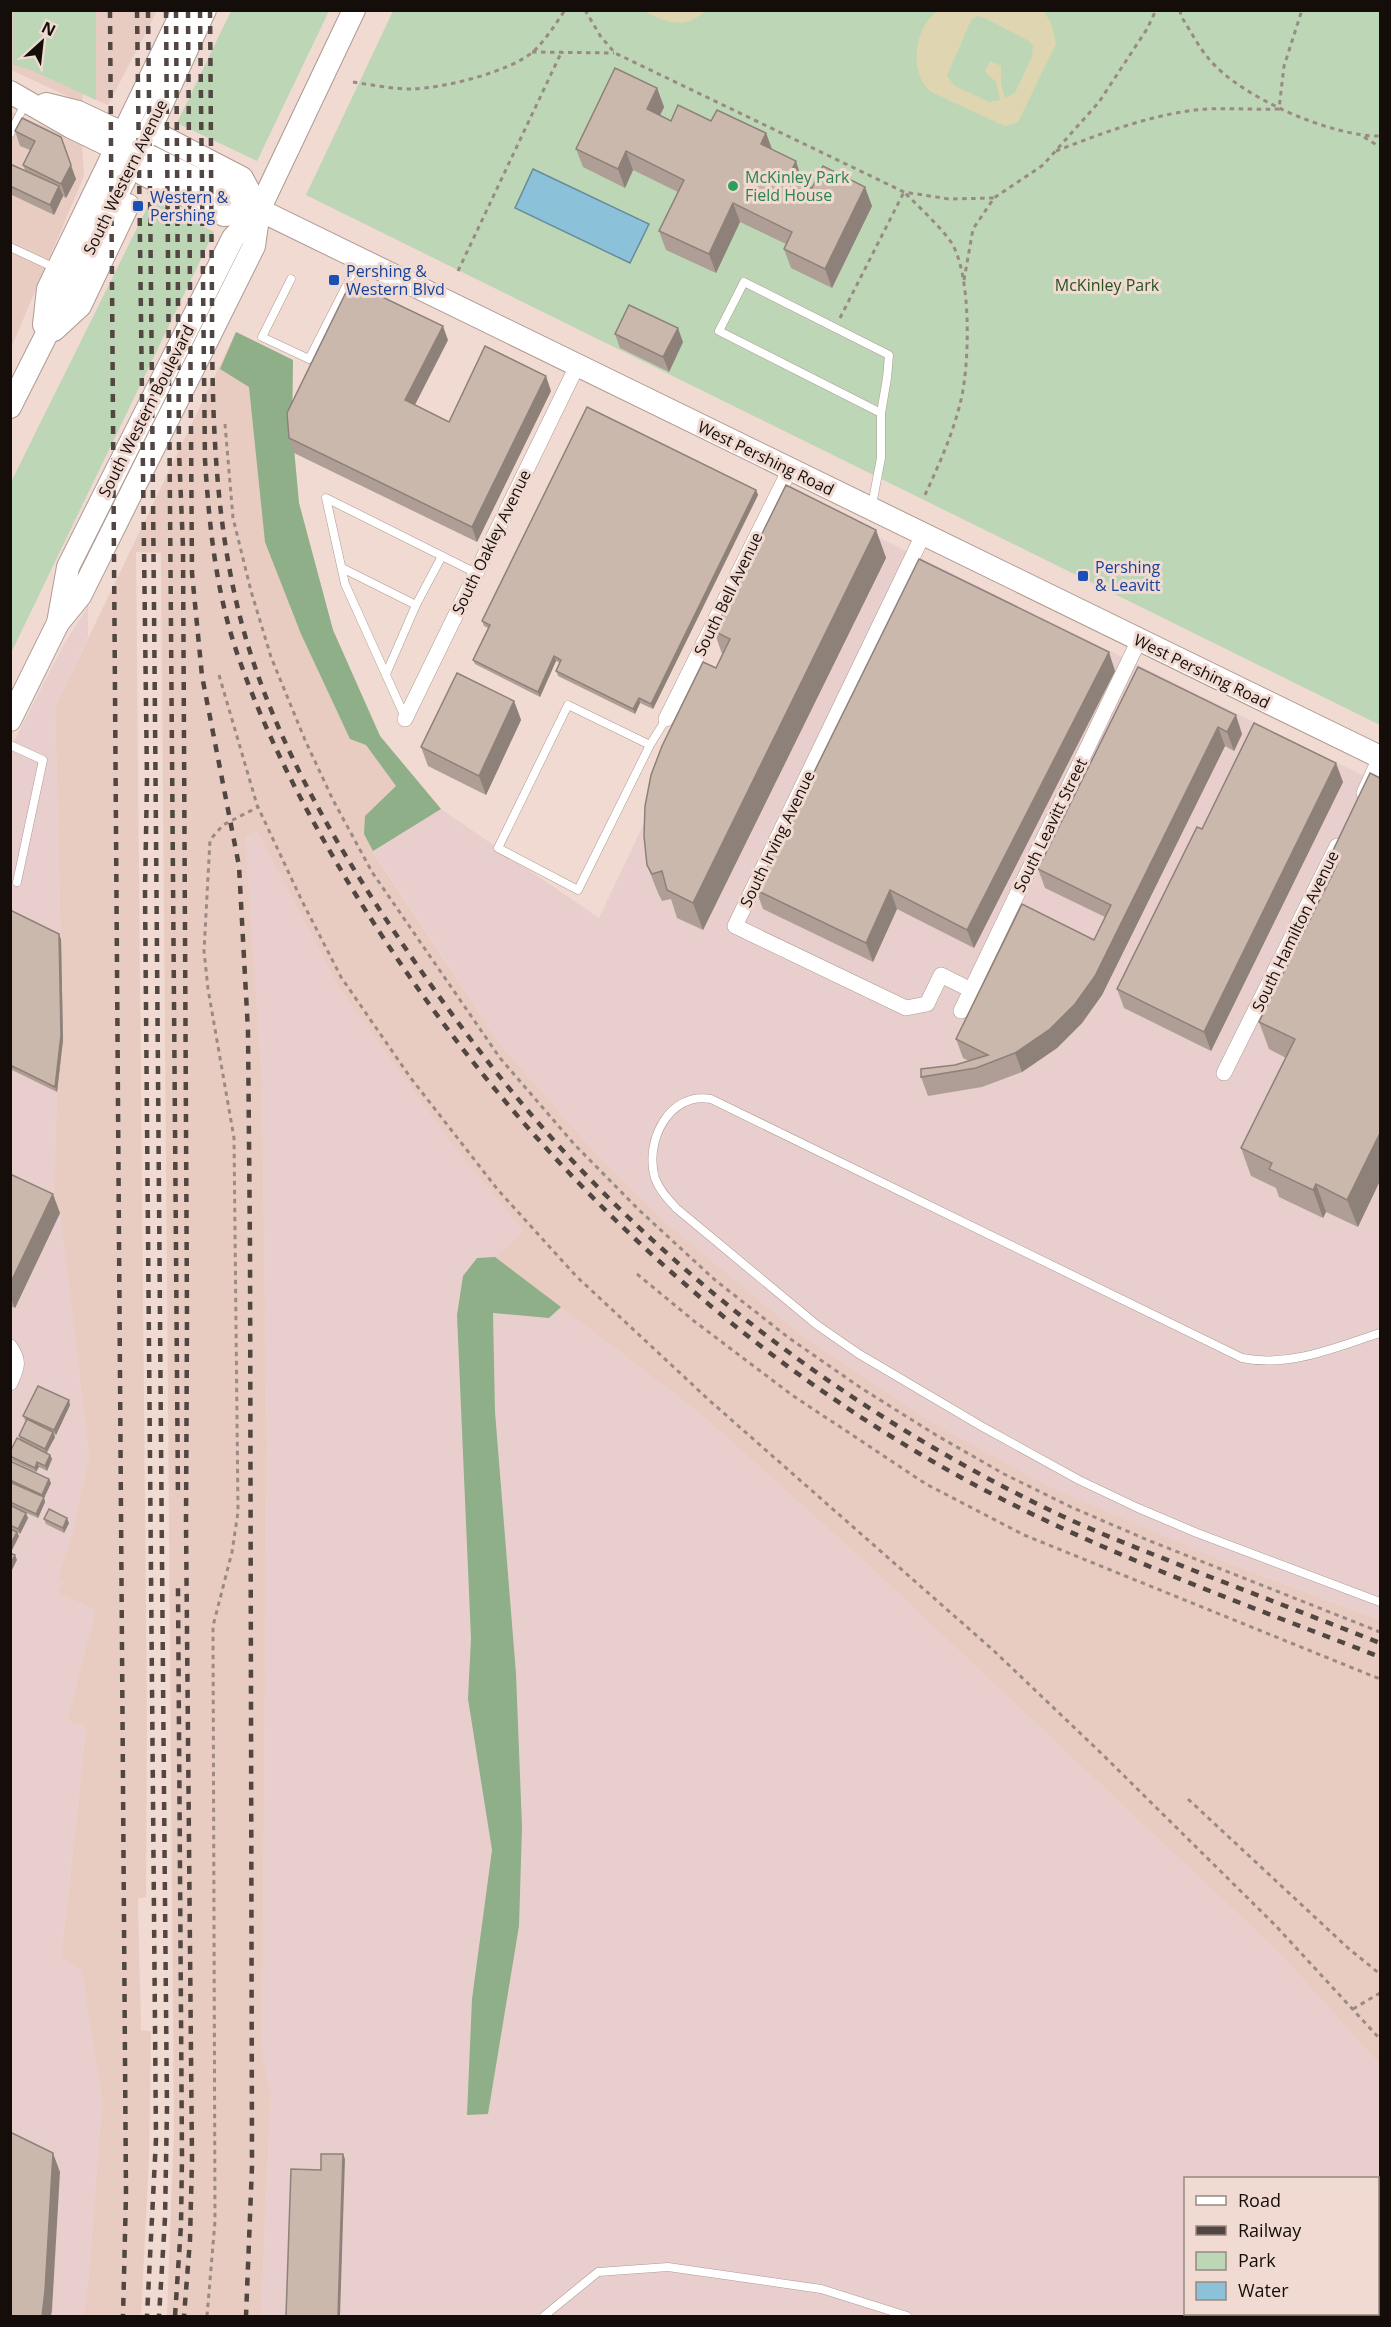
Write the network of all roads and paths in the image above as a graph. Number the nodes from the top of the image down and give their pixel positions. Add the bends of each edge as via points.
1 (183, 10) edge
2 (205, 10) edge
3 (222, 10) edge
4 (354, 10) edge
5 (565, 10) edge
6 (585, 10) edge
7 (1156, 10) edge
8 (1180, 10) edge
9 (1302, 10) edge
10 (562, 51) junction
11 (532, 52) junction
12 (615, 53) junction
13 (353, 82) dead end
14 (19, 96) edge
15 (1279, 109) junction
16 (10, 134) edge
17 (1364, 136) junction
18 (1380, 136) edge
19 (1380, 147) edge
20 (139, 150) junction
21 (1054, 152) junction
22 (904, 192) junction
23 (994, 198) junction
24 (259, 210) junction
25 (10, 247) edge
26 (359, 260) junction
27 (458, 271) dead end
28 (66, 274) junction
29 (291, 279) dead end
30 (964, 282) junction
31 (835, 328) junction
32 (42, 342) junction
33 (577, 366) junction
34 (10, 407) edge
35 (880, 413) junction
36 (225, 424) dead end
37 (790, 469) junction
38 (924, 497) dead end
39 (871, 509) junction
40 (923, 535) junction
41 (442, 556) junction
42 (342, 568) junction
43 (476, 573) junction
44 (416, 605) junction
45 (1139, 640) junction
46 (386, 674) junction
47 (219, 675) dead end
48 (405, 719) joint
49 (666, 719) joint
50 (10, 720) edge
51 (10, 745) edge
52 (650, 745) junction
53 (1380, 757) edge
54 (1358, 804) edge
55 (258, 807) junction
56 (1345, 831) edge
57 (16, 882) dead end
58 (971, 990) junction
59 (961, 1011) dead end
60 (1224, 1073) dead end
61 (637, 1274) dead end
62 (1380, 1334) edge
63 (14, 1351) edge
64 (10, 1383) edge
65 (1380, 1602) edge
66 (1380, 1632) edge
67 (1380, 1679) edge
68 (1188, 1799) dead end
69 (1380, 1974) edge
70 (1380, 1993) edge
71 (1353, 2009) junction
72 (1380, 2038) edge
73 (207, 2316) edge
74 (544, 2316) edge
75 (908, 2316) edge

1 - 20 main road, South Western Avenue
2 - 20 main road, South Western Avenue
3 - 20 main road, South Western Avenue
4 - 24 main road, South Western Boulevard
5 - 11 path
6 - 12 path
7 - 21 path via 1099,102
8 - 15 path via 1209,60 1243,88
9 - 15 path via 1284,66
10 - 11 path
10 - 12 path
10 - 27 path
11 - 13 path via 505,68 435,87 411,89
12 - 22 path
14 - 16 lane
14 - 20 main road via 71,127
15 - 17 path
15 - 21 path via 1195,110 1104,133
17 - 18 path
17 - 19 path
20 - 24 main road via 224,215
20 - 24 main road via 242,178
20 - 28 main road, South Western Avenue
20 - 32 main road, South Western Avenue via 80,306
21 - 23 path via 1042,165
22 - 23 path via 949,199
22 - 30 path via 952,244
22 - 31 path
23 - 30 path via 973,229
24 - 26 main road, West Pershing Road
24 - 50 main road, South Western Boulevard via 254,246 80,596 58,623
25 - 28 lane
26 - 29 lane via 309,359 262,337
26 - 33 main road, West Pershing Road
28 - 32 main road, South Western Avenue
30 - 38 path via 968,340 961,403
31 - 35 lane via 889,355
31 - 35 lane via 744,282 719,331
32 - 34 main road, South Western Avenue
33 - 37 main road, West Pershing Road
33 - 43 street, South Oakley Avenue
35 - 39 lane via 881,458
36 - 66 path via 232,518 251,591 271,657 333,800 372,872 500,1058 574,1144 715,1280 789,1338 936,1435 1071,1507
37 - 39 main road, West Pershing Road
37 - 49 street, South Bell Avenue
39 - 40 main road, West Pershing Road
40 - 45 main road, West Pershing Road
40 - 58 street, South Irving Avenue via 735,926 906,1008 927,1005 941,975
41 - 42 lane via 326,498
41 - 43 lane
41 - 44 lane
42 - 44 lane
42 - 46 lane via 345,584
43 - 48 street, South Oakley Avenue
44 - 46 lane
45 - 53 main road, West Pershing Road
45 - 58 street, South Leavitt Street
46 - 48 lane
47 - 55 path
49 - 52 lane
51 - 57 lane via 43,760
52 - 52 lane via 568,705 498,848 578,890
53 - 54 street
55 - 71 path via 341,977 410,1077 498,1191 576,1276 993,1650 1101,1753 1276,1926
55 - 73 path via 223,825 210,840 204,951 234,1138 238,1500 232,1552 213,1626 214,2221
56 - 60 street, South Hamilton Avenue
58 - 59 street, South Leavitt Street
61 - 67 path via 792,1395 936,1489 1024,1535
62 - 65 lane via 1272,1362 1242,1358 711,1099 694,1098 677,1104 663,1122 655,1144 655,1179 676,1209 817,1325 860,1354 1089,1485 1197,1533
63 - 64 street via 16,1371
68 - 69 path
70 - 71 path
71 - 72 path
74 - 75 lane via 598,2271 669,2267 821,2289

